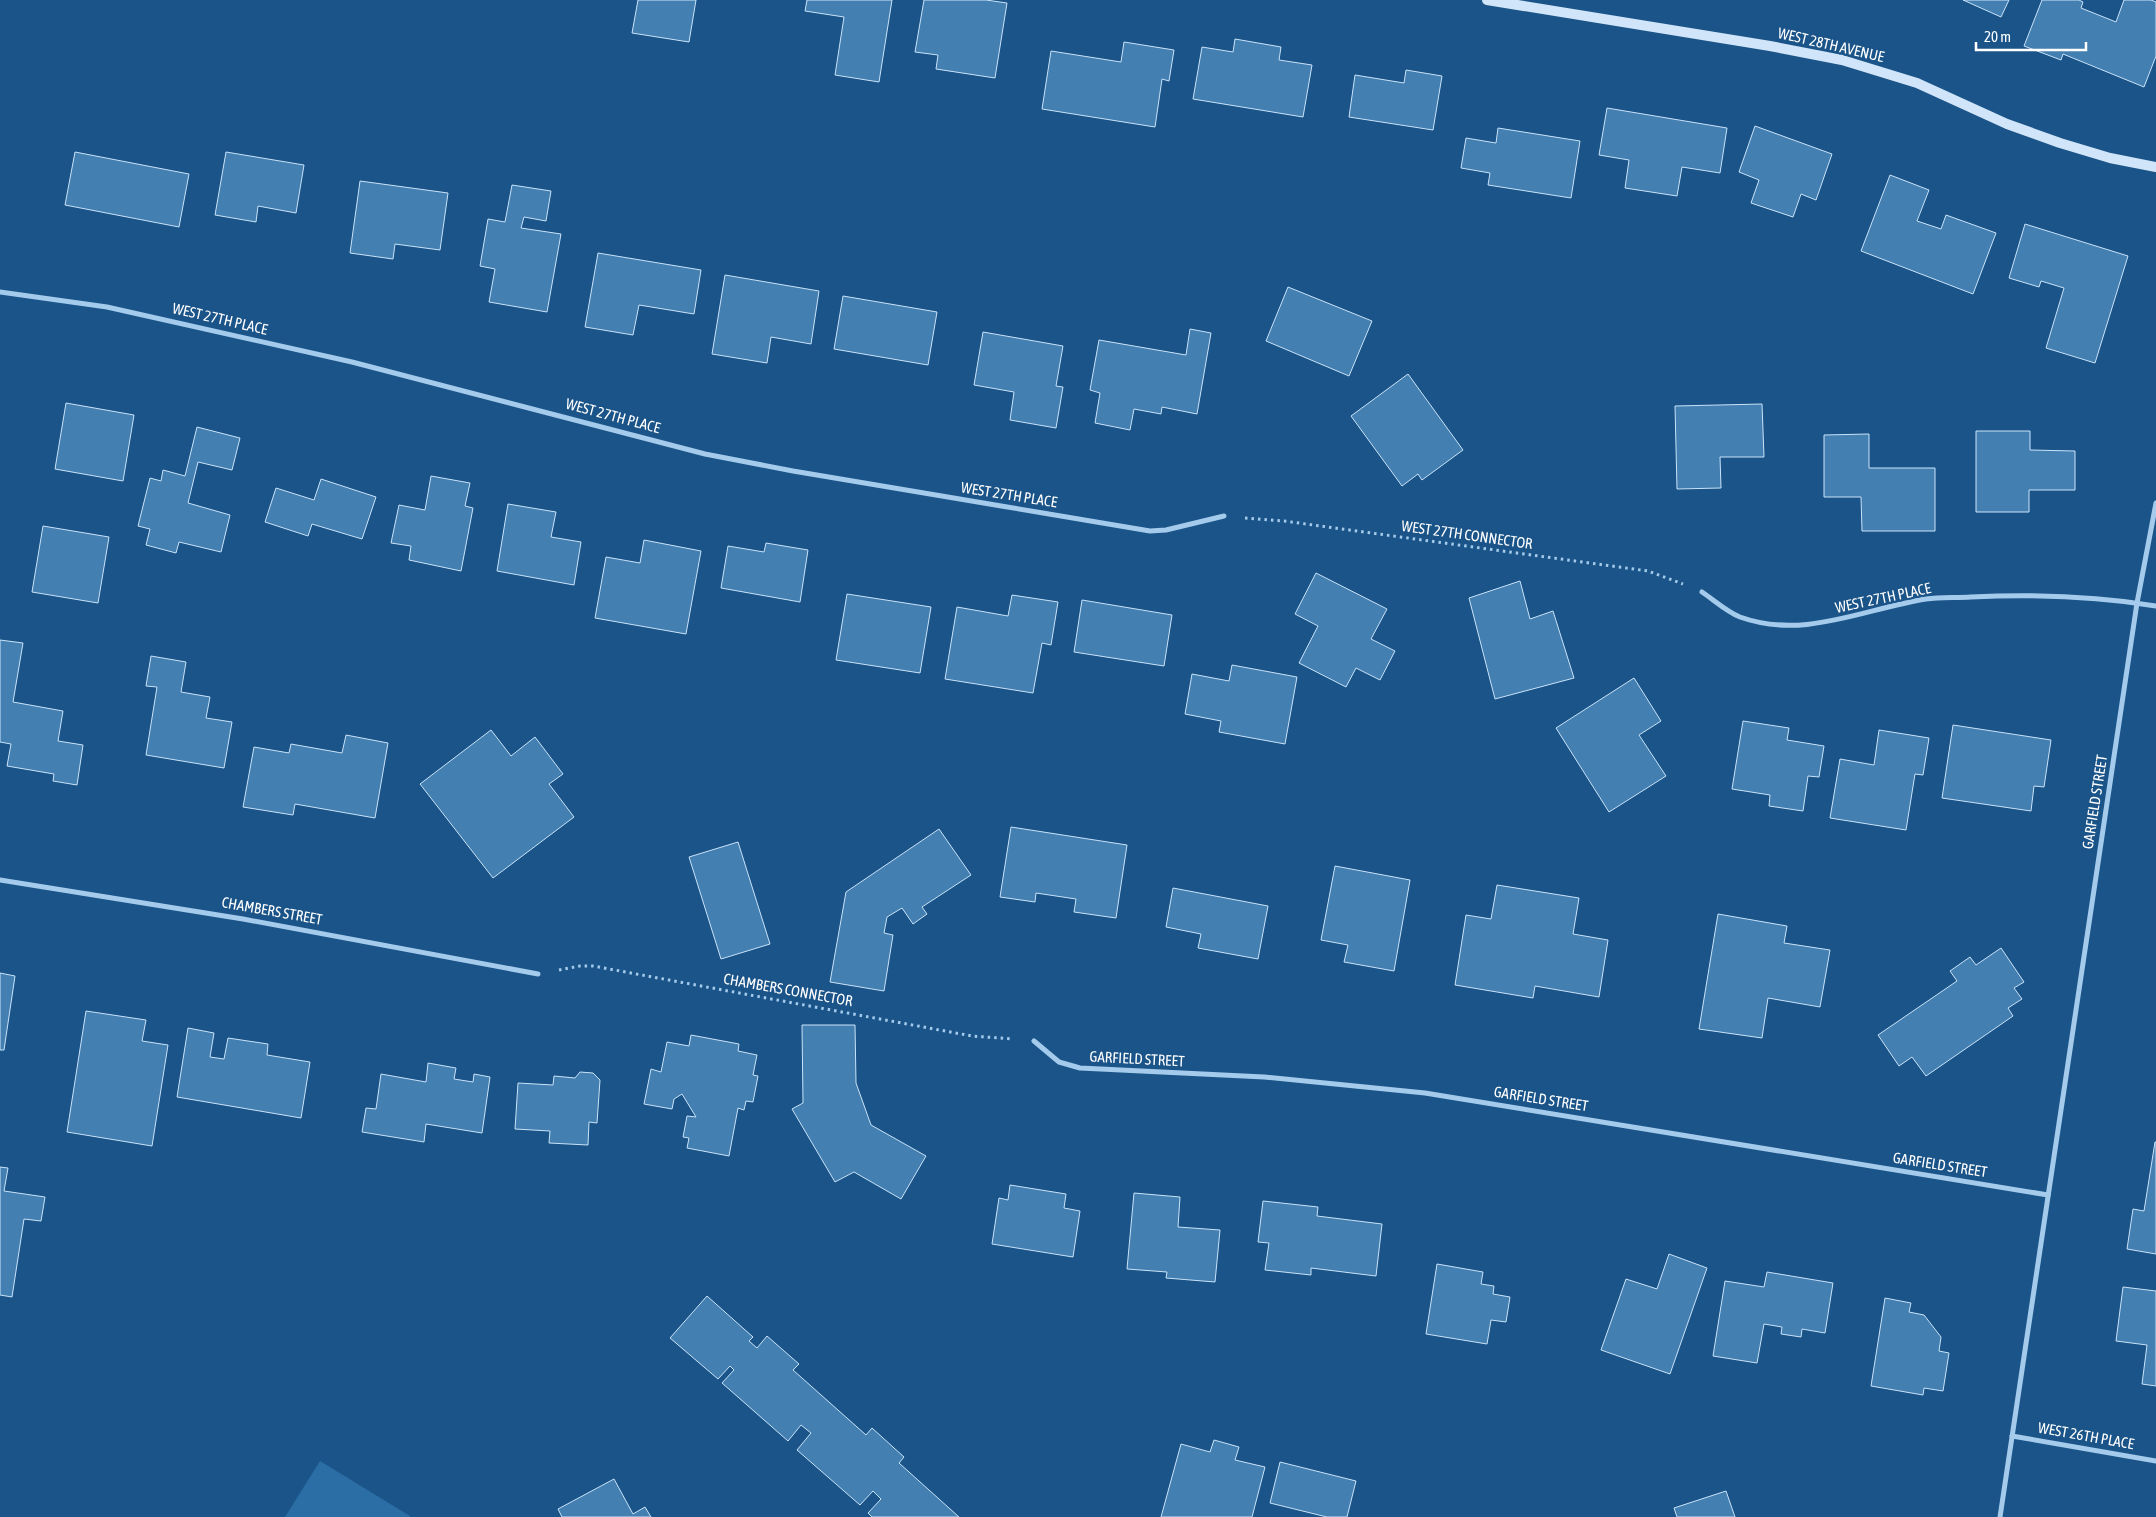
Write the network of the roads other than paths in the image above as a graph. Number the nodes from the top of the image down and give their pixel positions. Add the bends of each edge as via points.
1 (1486, 0) edge
2 (2156, 167) edge
3 (0, 292) edge
4 (2156, 503) edge
5 (1224, 516) road end
6 (1702, 592) road end
7 (2137, 603) junction
8 (2156, 606) edge
9 (0, 880) edge
10 (538, 974) road end
11 (1034, 1041) road end
12 (2048, 1195) junction
13 (2012, 1436) junction
14 (2156, 1461) edge
15 (2000, 1517) edge

1 - 2 street, WEST 28TH AVENUE via 1842,60 1917,83 2006,124 2060,143
3 - 5 street, WEST 27TH PLACE via 107,307 352,362 705,454 793,471 1150,531
4 - 7 street, GARFIELD STREET
6 - 7 street, WEST 27TH PLACE via 1738,616 1762,623 1806,626 1926,599 2009,595
7 - 8 street, WEST 27TH PLACE
7 - 12 street, GARFIELD STREET
9 - 10 street, CHAMBERS STREET via 244,918
11 - 12 street, GARFIELD STREET via 1059,1062 1080,1068 1264,1077 1408,1091
12 - 13 street, GARFIELD STREET
13 - 14 street, WEST 26TH PLACE
13 - 15 street, GARFIELD STREET

